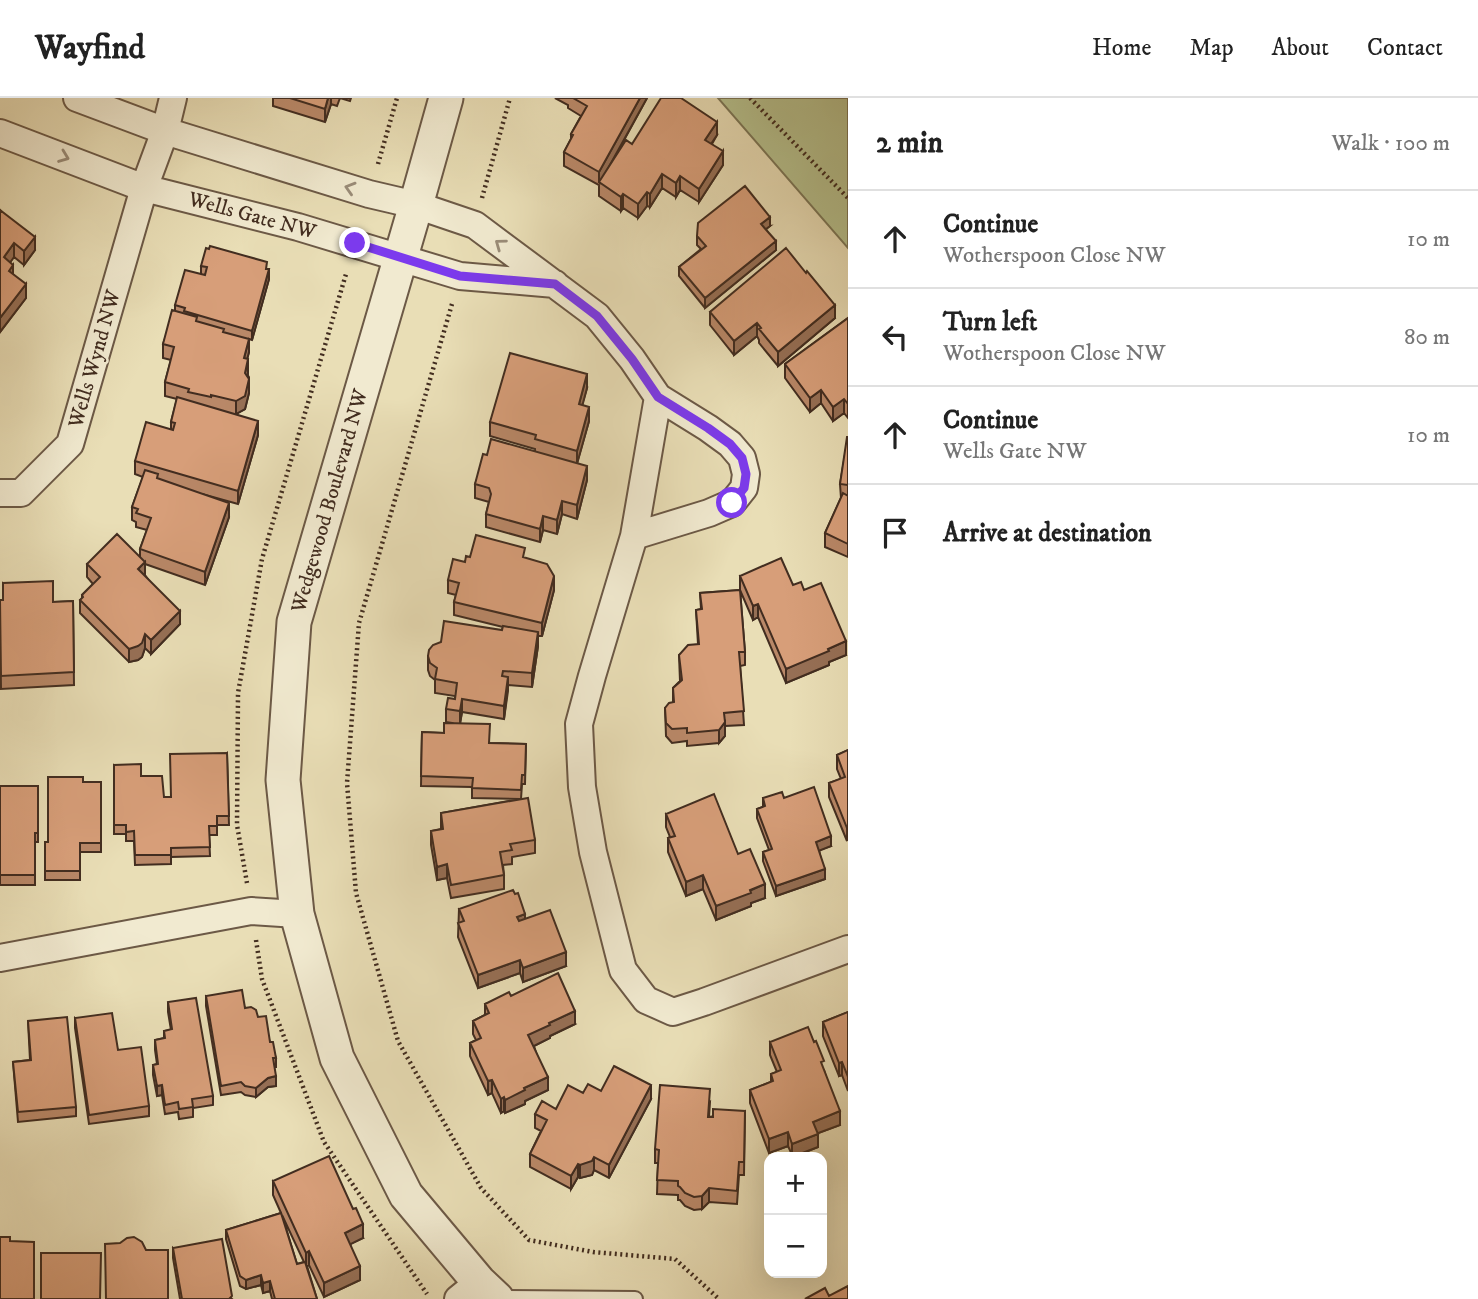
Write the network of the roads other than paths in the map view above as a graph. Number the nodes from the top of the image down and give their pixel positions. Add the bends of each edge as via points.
1 (77, 98) edge
2 (173, 98) edge
3 (446, 98) edge
4 (166, 131) junction
5 (0, 133) edge
6 (144, 188) junction
7 (416, 205) junction
8 (401, 258) junction
9 (555, 284) junction
10 (658, 397) junction
11 (0, 493) edge
12 (635, 536) junction
13 (297, 914) junction
14 (848, 949) edge
15 (0, 958) edge
16 (483, 1295) edge
17 (635, 1299) edge

1 - 4 street
2 - 4 street, Wells Wynd NW
3 - 7 street, Wedgewood Boulevard NW
4 - 6 street, Wells Wynd NW
7 -> 4 street
5 -> 6 street
6 - 8 street, Wells Gate NW
6 - 11 street, Wells Wynd NW via 71,444 21,493
7 - 8 street, Wedgewood Boulevard NW
9 -> 7 street via 475,225
8 - 9 street, Wells Gate NW via 460,276
8 - 13 street, Wedgewood Boulevard NW via 294,622 283,780
9 - 10 street via 597,316
10 - 12 street
10 - 12 street via 730,444 742,458 744,488 732,503
12 - 14 street via 579,724 582,786 593,852 623,970 646,1000 673,1012
13 - 15 street via 251,911
13 - 16 street, Wedgewood Boulevard NW via 337,1058 406,1195
16 - 17 lane

